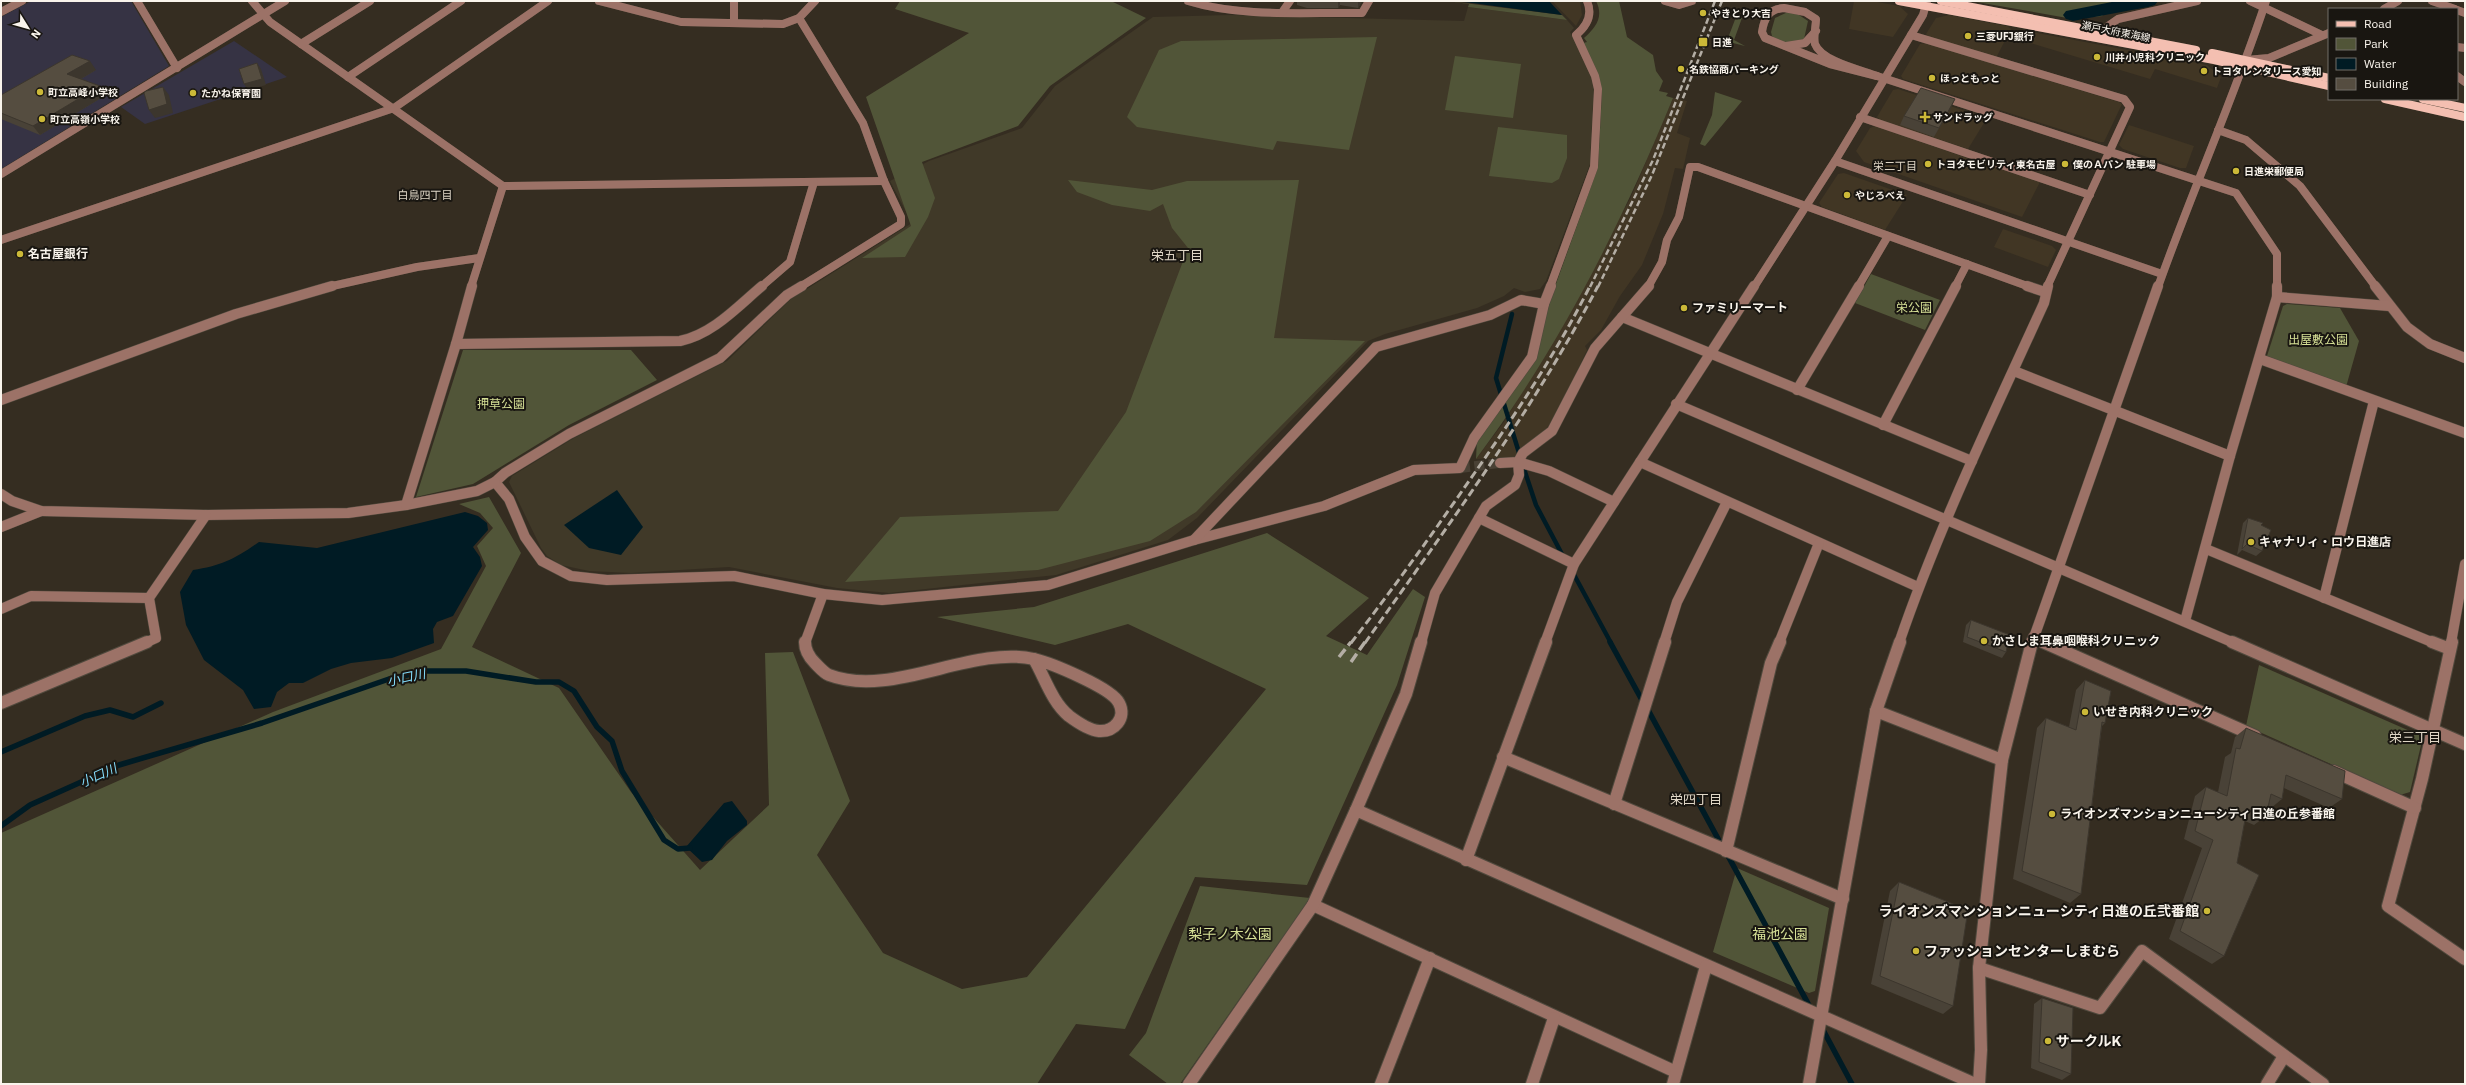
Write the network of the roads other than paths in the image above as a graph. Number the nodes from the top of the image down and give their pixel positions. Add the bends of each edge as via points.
1 (22, 1) edge
2 (137, 1) edge
3 (252, 1) edge
4 (285, 1) edge
5 (370, 1) edge
6 (461, 1) edge
7 (548, 1) edge
8 (598, 1) edge
9 (734, 1) edge
10 (815, 1) edge
11 (1188, 1) edge
12 (1216, 1) edge
13 (1290, 1) edge
14 (1369, 1) edge
15 (1586, 1) edge
16 (1665, 1) edge
17 (1692, 1) edge
18 (1899, 1) edge
19 (1941, 1) edge
20 (2197, 1) edge
21 (2250, 1) edge
22 (2432, 1) edge
23 (1927, 4) edge
24 (2264, 4) edge
25 (1211, 8) junction
26 (2453, 8) edge
27 (1283, 11) junction
28 (1, 12) edge
29 (262, 15) junction
30 (799, 18) junction
31 (734, 23) junction
32 (1817, 30) junction
33 (2107, 32) junction
34 (2326, 34) edge
35 (1911, 35) junction
36 (301, 44) junction
37 (1778, 45) junction
38 (2245, 64) junction
39 (177, 68) junction
40 (348, 76) junction
41 (1880, 78) junction
42 (2328, 78) edge
43 (2328, 86) edge
44 (2389, 100) edge
45 (2428, 100) edge
46 (394, 108) junction
47 (2465, 108) edge
48 (1860, 117) junction
49 (2465, 118) edge
50 (2218, 130) junction
51 (2109, 153) junction
52 (1835, 161) junction
53 (1, 174) edge
54 (2197, 180) junction
55 (884, 181) junction
56 (814, 182) junction
57 (503, 186) junction
58 (2090, 195) junction
59 (1806, 206) junction
60 (1888, 236) junction
61 (1, 240) edge
62 (2068, 243) junction
63 (479, 258) junction
64 (1967, 264) junction
65 (2162, 274) junction
66 (2045, 292) junction
67 (2277, 297) junction
68 (1544, 304) junction
69 (2389, 306) junction
70 (1622, 317) junction
71 (456, 344) junction
72 (1711, 354) junction
73 (2465, 358) edge
74 (2260, 359) junction
75 (2014, 370) junction
76 (1797, 390) junction
77 (1, 400) edge
78 (2374, 401) junction
79 (1676, 404) junction
80 (2114, 409) junction
81 (1883, 425) junction
82 (2465, 434) edge
83 (2230, 456) junction
84 (1972, 461) junction
85 (1518, 462) junction
86 (1640, 462) junction
87 (1500, 463) tunnel mouth
88 (495, 482) junction
89 (1, 494) edge
90 (1614, 502) junction
91 (1727, 502) junction
92 (406, 505) junction
93 (41, 511) junction
94 (206, 515) junction
95 (1479, 518) junction
96 (1948, 520) junction
97 (1, 527) edge
98 (1194, 540) junction
99 (1819, 543) junction
100 (2206, 549) junction
101 (1574, 564) junction
102 (2058, 568) junction
103 (2464, 570) edge
104 (1918, 587) junction
105 (822, 594) junction
106 (149, 598) junction
107 (2324, 598) junction
108 (1, 609) edge
109 (2185, 621) junction
110 (2033, 638) junction
111 (2450, 649) junction
112 (1034, 659) junction
113 (1, 703) edge
114 (1876, 711) junction
115 (2434, 730) junction
116 (2264, 740) edge
117 (2465, 744) edge
118 (1503, 757) junction
119 (2002, 760) junction
120 (2322, 766) edge
121 (1614, 804) junction
122 (2415, 808) junction
123 (1356, 810) junction
124 (1726, 851) junction
125 (1466, 860) junction
126 (1843, 899) junction
127 (1313, 905) junction
128 (1430, 958) junction
129 (2465, 959) edge
130 (1706, 966) junction
131 (1979, 968) junction
132 (1821, 1017) junction
133 (1554, 1018) junction
134 (2284, 1056) junction
135 (1675, 1078) edge
136 (1189, 1084) edge
137 (1381, 1084) edge
138 (1532, 1084) edge
139 (1809, 1084) edge
140 (1975, 1084) edge
141 (1979, 1084) edge
142 (2267, 1084) edge
143 (2323, 1084) edge

1 - 28 street
2 - 39 street
3 - 29 street
4 - 29 street
5 - 36 street
6 - 40 street
7 - 46 street
8 - 31 street via 666,20
9 - 31 street
10 - 30 street
11 - 25 street
12 - 25 street
13 - 27 street
14 - 27 street via 1362,13
15 - 68 street via 1589,5 1588,21 1576,35 1595,76 1598,89 1594,167
16 - 17 street via 1679,5
18 - 23 main road, 瀬戸大府東海線
19 - 33 main road, 瀬戸大府東海線
20 - 33 street via 2118,20 2108,26
21 - 24 street
22 - 26 street
23 - 35 street
23 - 38 main road, 瀬戸大府東海線
24 - 34 street
24 - 38 street
25 - 27 street
29 - 36 street
29 - 39 street
30 - 31 street via 783,24
30 - 55 street via 863,123
32 - 37 street via 1805,43 1793,46
32 - 37 street via 1818,22 1809,14 1784,8 1773,9 1767,15 1762,32 1765,38
32 - 41 street via 1815,43 1822,55
33 - 38 main road, 瀬戸大府東海線
34 - 38 street via 2269,58
35 - 41 street
35 - 51 street via 2127,101 2130,107
36 - 40 street
37 - 41 street via 1857,73
38 - 42 main road, 瀬戸大府東海線
38 - 43 main road, 瀬戸大府東海線
38 - 50 street
39 - 53 street
40 - 46 street
41 - 48 street
41 - 51 street
44 - 49 main road
45 - 47 main road
46 - 57 street
46 - 61 street
48 - 52 street
48 - 58 street
50 - 54 street
50 - 69 street via 2246,140 2300,186 2363,267
51 - 54 street
51 - 58 street
52 - 59 street
52 - 62 street
54 - 65 street
54 - 67 street via 2236,193 2277,254
55 - 56 street
55 - 88 street via 901,216 901,224 896,228 787,295 720,358 569,434
56 - 57 street
56 - 71 street via 790,262 700,336 685,342 667,343
57 - 63 street
58 - 62 street
59 - 60 street
59 - 70 street via 1698,167 1690,167 1679,217 1667,240 1662,262 1650,284
59 - 72 street
60 - 64 street
60 - 76 street
62 - 65 street
62 - 66 street
63 - 71 street
63 - 77 street via 371,274 298,293
64 - 66 street
64 - 81 street
65 - 80 street
66 - 75 street via 2044,303
67 - 69 street
67 - 74 street
68 - 98 street via 1521,300 1490,315 1376,346
68 - 98 street via 1532,357 1474,438 1460,468 1414,470 1324,506
69 - 73 street via 2407,327 2422,339
70 - 72 street
70 - 85 street via 1595,348 1552,431 1523,454
71 - 92 street
72 - 76 street
72 - 79 street
74 - 78 street
74 - 83 street
75 - 80 street
75 - 84 street
76 - 81 street
78 - 82 street
78 - 107 street
79 - 86 street
79 - 96 street
80 - 83 street
80 - 102 street
81 - 84 street
83 - 100 street
84 - 96 street
85 - 87 street
85 - 90 street via 1549,471
85 - 95 street via 1519,474 1515,485 1486,506
86 - 90 street
86 - 91 street
88 - 92 street via 477,491
88 - 105 street via 509,499 525,536 542,562 571,576 607,580 734,576
89 - 93 street
90 - 101 street
91 - 99 street
91 - 121 street via 1677,602
92 - 94 street via 348,513
93 - 94 street
93 - 97 street
94 - 106 street
95 - 101 street
95 - 123 street via 1435,593 1406,694
96 - 102 street
96 - 104 street
98 - 105 street via 1048,585 882,600
99 - 104 street
99 - 124 street via 1771,663
100 - 107 street
100 - 109 street
101 - 118 street
102 - 109 street
102 - 110 street
103 - 111 street
104 - 114 street
105 - 112 street via 805,643 806,652 815,665 836,679 853,682 1014,657
106 - 108 street via 30,596
106 - 113 street via 156,638
107 - 111 street
109 - 115 street
110 - 116 street
110 - 119 street
111 - 115 street
112 - 112 street via 1065,668 1117,699 1122,705 1120,722 1112,728 1096,731 1068,715 1060,706
114 - 119 street
114 - 126 street
115 - 117 street
115 - 122 street
118 - 121 street
118 - 125 street
119 - 131 street
120 - 122 street
121 - 124 street
122 - 129 street via 2388,906
123 - 125 street
123 - 127 street
124 - 126 street
125 - 130 street
126 - 132 street
127 - 128 street
127 - 136 street
128 - 133 street
128 - 137 street
130 - 132 street
130 - 135 street
131 - 134 street via 2100,1008 2142,951
131 - 141 street
132 - 139 street
132 - 140 street
133 - 135 street
133 - 138 street
134 - 142 street
134 - 143 street

